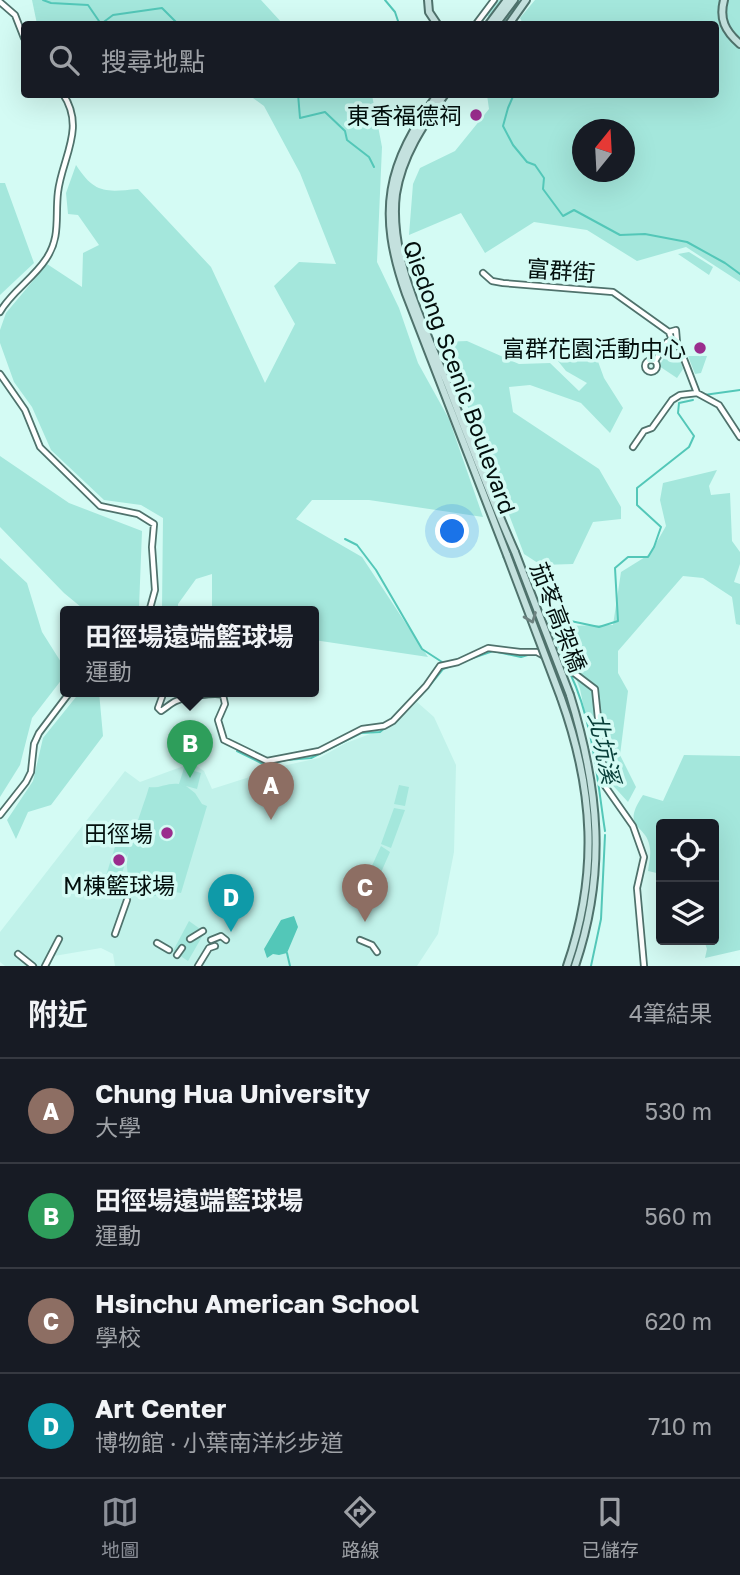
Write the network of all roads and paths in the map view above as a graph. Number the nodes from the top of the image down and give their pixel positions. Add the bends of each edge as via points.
1 (428, 0) edge
2 (494, 0) edge
3 (507, 0) edge
4 (514, 0) edge
5 (526, 0) edge
6 (724, 0) edge
7 (0, 2) edge
8 (435, 21) edge
9 (480, 21) edge
10 (491, 21) edge
11 (498, 21) edge
12 (511, 21) edge
13 (21, 30) edge
14 (740, 44) edge
15 (65, 98) edge
16 (435, 98) edge
17 (442, 98) edge
18 (399, 170) junction
19 (483, 274) dead end
20 (0, 312) edge
21 (669, 332) junction
22 (674, 341) junction
23 (654, 361) dead end
24 (0, 374) edge
25 (697, 393) junction
26 (740, 436) edge
27 (633, 447) dead end
28 (514, 552) joint
29 (507, 555) joint
30 (151, 606) edge
31 (66, 697) edge
32 (162, 697) edge
33 (200, 697) edge
34 (223, 697) edge
35 (0, 814) edge
36 (127, 900) dead end
37 (203, 931) dead end
38 (115, 934) dead end
39 (59, 939) dead end
40 (190, 939) dead end
41 (212, 940) dead end
42 (226, 940) dead end
43 (360, 940) dead end
44 (157, 943) dead end
45 (215, 946) dead end
46 (181, 948) dead end
47 (169, 950) dead end
48 (377, 952) dead end
49 (18, 954) dead end
50 (177, 955) dead end
51 (33, 966) edge
52 (45, 966) edge
53 (198, 966) edge
54 (567, 966) edge
55 (575, 966) edge
56 (644, 966) edge

1 - 8 street
2 - 9 street
3 - 10 street
4 - 11 street
5 - 12 street
6 - 14 street via 720,15
7 - 13 street via 15,15
15 - 20 street via 72,111 74,135 58,192 57,236 46,259
16 - 18 street via 405,145
17 - 18 street
18 - 28 street, Qiedong Scenic Boulevard via 395,233 402,264
18 - 29 street, Qiedong Scenic Boulevard via 389,197 395,263
19 - 21 street, 富群街 via 503,283 613,292
21 - 22 street
21 - 22 street via 676,330
22 - 23 street via 667,342
22 - 25 street
24 - 30 street via 25,410 40,447 100,506 138,514 154,524 155,590
25 - 26 street via 719,405
25 - 27 street via 672,400
28 - 55 street, 茄苳高架橋, bridge via 570,695 592,781 596,870
29 -> 54 street, 茄苳高架橋, bridge via 583,769 590,837 580,928
31 - 35 street via 39,733 26,782
32 - 33 street via 161,711 181,699
34 - 56 street via 218,720 223,740 273,761 310,754 362,729 384,726 440,666 478,650 537,652 574,673 595,689 605,786 633,826 643,853 637,888
36 - 38 street
37 - 40 street
39 - 52 street
41 - 42 street via 220,936
43 - 48 street
44 - 47 street
45 - 53 street
46 - 50 street
49 - 51 street

